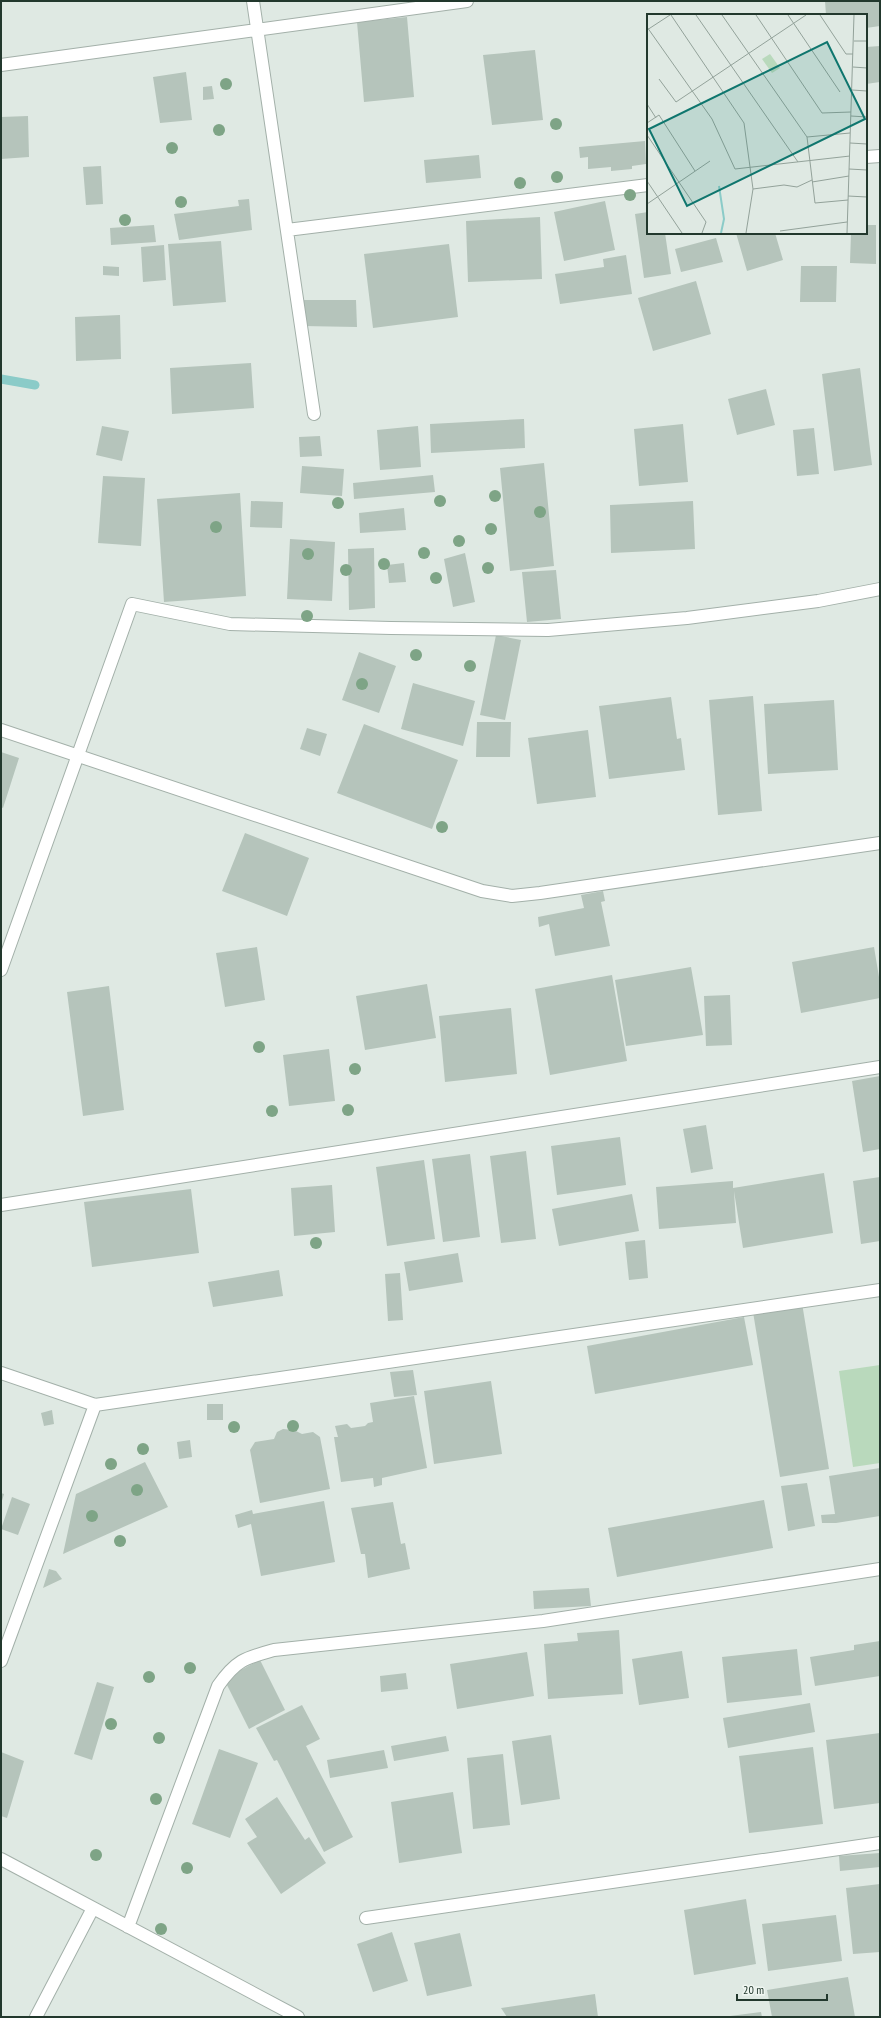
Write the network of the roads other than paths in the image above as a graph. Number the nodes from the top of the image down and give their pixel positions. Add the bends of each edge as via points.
1 (252, 1) edge
2 (467, 1) edge
3 (257, 30) junction
4 (1, 65) edge
5 (880, 156) edge
6 (867, 157) edge
7 (647, 185) edge
8 (287, 230) junction
9 (314, 414) dead end
10 (880, 589) edge
11 (1, 730) edge
12 (78, 756) junction
13 (880, 843) edge
14 (1, 970) edge
15 (880, 1067) edge
16 (1, 1205) edge
17 (880, 1290) edge
18 (1, 1373) edge
19 (95, 1406) junction
20 (880, 1569) edge
21 (1, 1661) edge
22 (880, 1842) edge
23 (1, 1859) edge
24 (93, 1908) junction
25 (366, 1918) dead end
26 (128, 1927) junction
27 (36, 2017) edge
28 (298, 2017) edge

1 - 3 street
2 - 3 street
3 - 4 street
3 - 8 street
5 - 6 street
7 - 8 street
8 - 9 street
10 - 12 street via 818,601 687,618 548,630 230,624 132,604
11 - 12 street
12 - 13 street via 482,891 512,896
12 - 14 street
15 - 16 street
17 - 19 street
18 - 19 street
19 - 21 street
20 - 26 street via 543,1621 274,1650 247,1658 230,1669 218,1686
22 - 25 street
23 - 24 street
24 - 26 street
24 - 27 street
26 - 28 street

